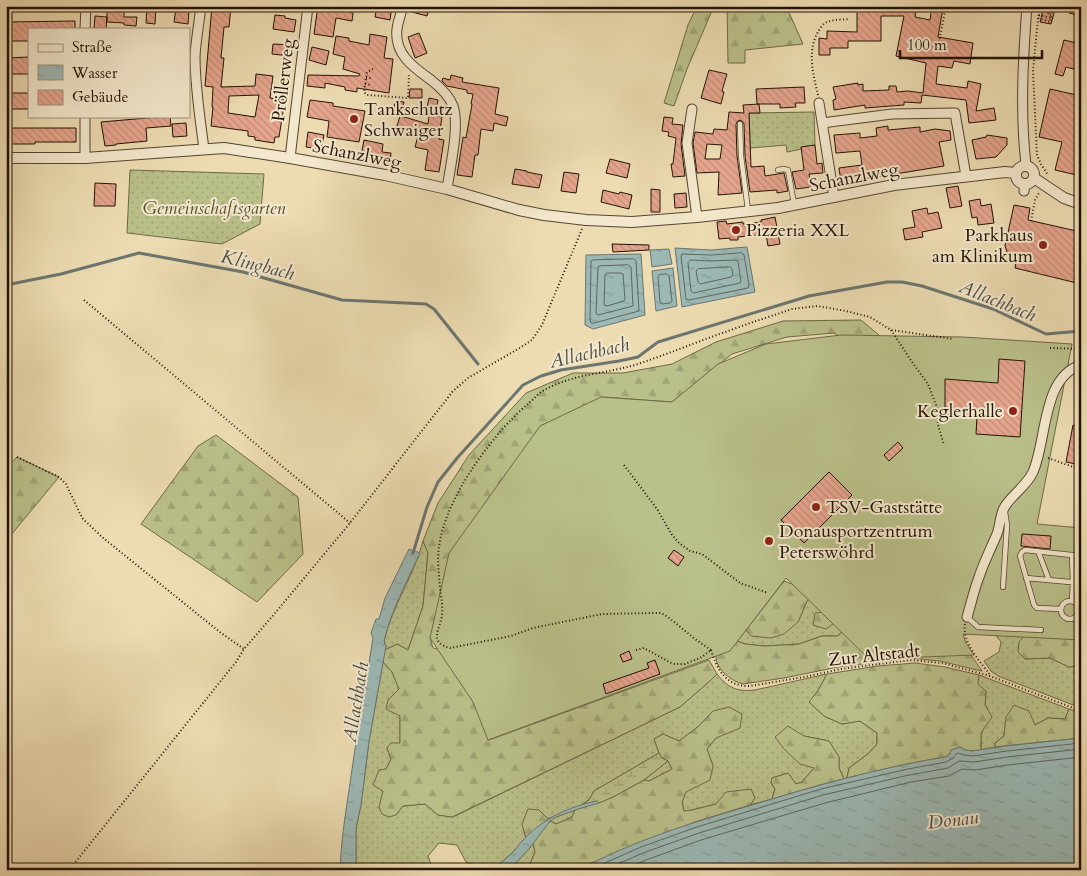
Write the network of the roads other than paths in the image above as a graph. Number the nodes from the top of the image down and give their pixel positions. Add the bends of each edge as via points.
1 (86, 6) edge
2 (201, 6) edge
3 (308, 6) edge
4 (403, 6) edge
5 (1027, 6) edge
6 (85, 28) edge
7 (820, 103) road end
8 (692, 109) dead end
9 (85, 118) edge
10 (822, 123) junction
11 (740, 124) dead end
12 (204, 148) junction
13 (6, 158) edge
14 (85, 158) junction
15 (290, 158) junction
16 (1026, 165) junction
17 (778, 170) dead end
18 (1016, 173) junction
19 (966, 176) junction
20 (1037, 183) junction
21 (447, 189) junction
22 (834, 197) junction
23 (1081, 204) edge
24 (794, 205) junction
25 (748, 211) junction
26 (697, 217) junction
27 (1081, 365) edge
28 (1004, 508) junction
29 (1038, 551) junction
30 (1072, 555) junction
31 (1081, 556) edge
32 (1026, 578) junction
33 (1048, 580) junction
34 (1073, 582) junction
35 (1081, 582) edge
36 (1003, 586) dead end
37 (1072, 601) junction
38 (1061, 609) junction
39 (1080, 611) edge
40 (967, 617) joint
41 (1041, 630) dead end

1 - 6 street
2 - 12 street via 195,54
3 - 15 street, Pröllerweg
4 - 21 street via 397,40 400,50 410,63 447,94 453,106 455,130
5 - 16 street via 1022,106
7 - 10 street
8 - 26 street via 687,143
9 - 14 street
10 - 19 street via 892,114 955,113
10 - 22 street
11 - 25 lane
12 - 14 street, Schanzlweg
12 - 15 street, Schanzlweg via 238,149
13 - 14 street, Schanzlweg
15 - 21 street, Schanzlweg
16 - 18 street
16 - 20 street via 1033,170
17 - 24 lane via 788,170
18 - 19 street, Schanzlweg
18 - 20 street via 1024,188 1029,183
19 - 22 street, Schanzlweg
20 - 23 street
21 - 26 street, Schanzlweg via 544,215 586,220 632,222
22 - 24 street, Schanzlweg
24 - 25 street, Schanzlweg
25 - 26 street, Schanzlweg
27 - 28 street via 1066,373 1057,383 1032,473
28 - 36 lane via 1007,525
28 - 40 street
29 - 30 lane
29 - 32 lane via 1026,550 1020,556
29 - 33 lane
30 - 31 lane
30 - 34 lane
32 - 33 lane
32 - 38 lane via 1037,608
33 - 34 lane
34 - 35 lane
34 - 37 lane
37 - 38 lane via 1063,604
37 - 39 lane
38 - 39 lane via 1064,618 1070,619
40 - 41 lane via 978,627

